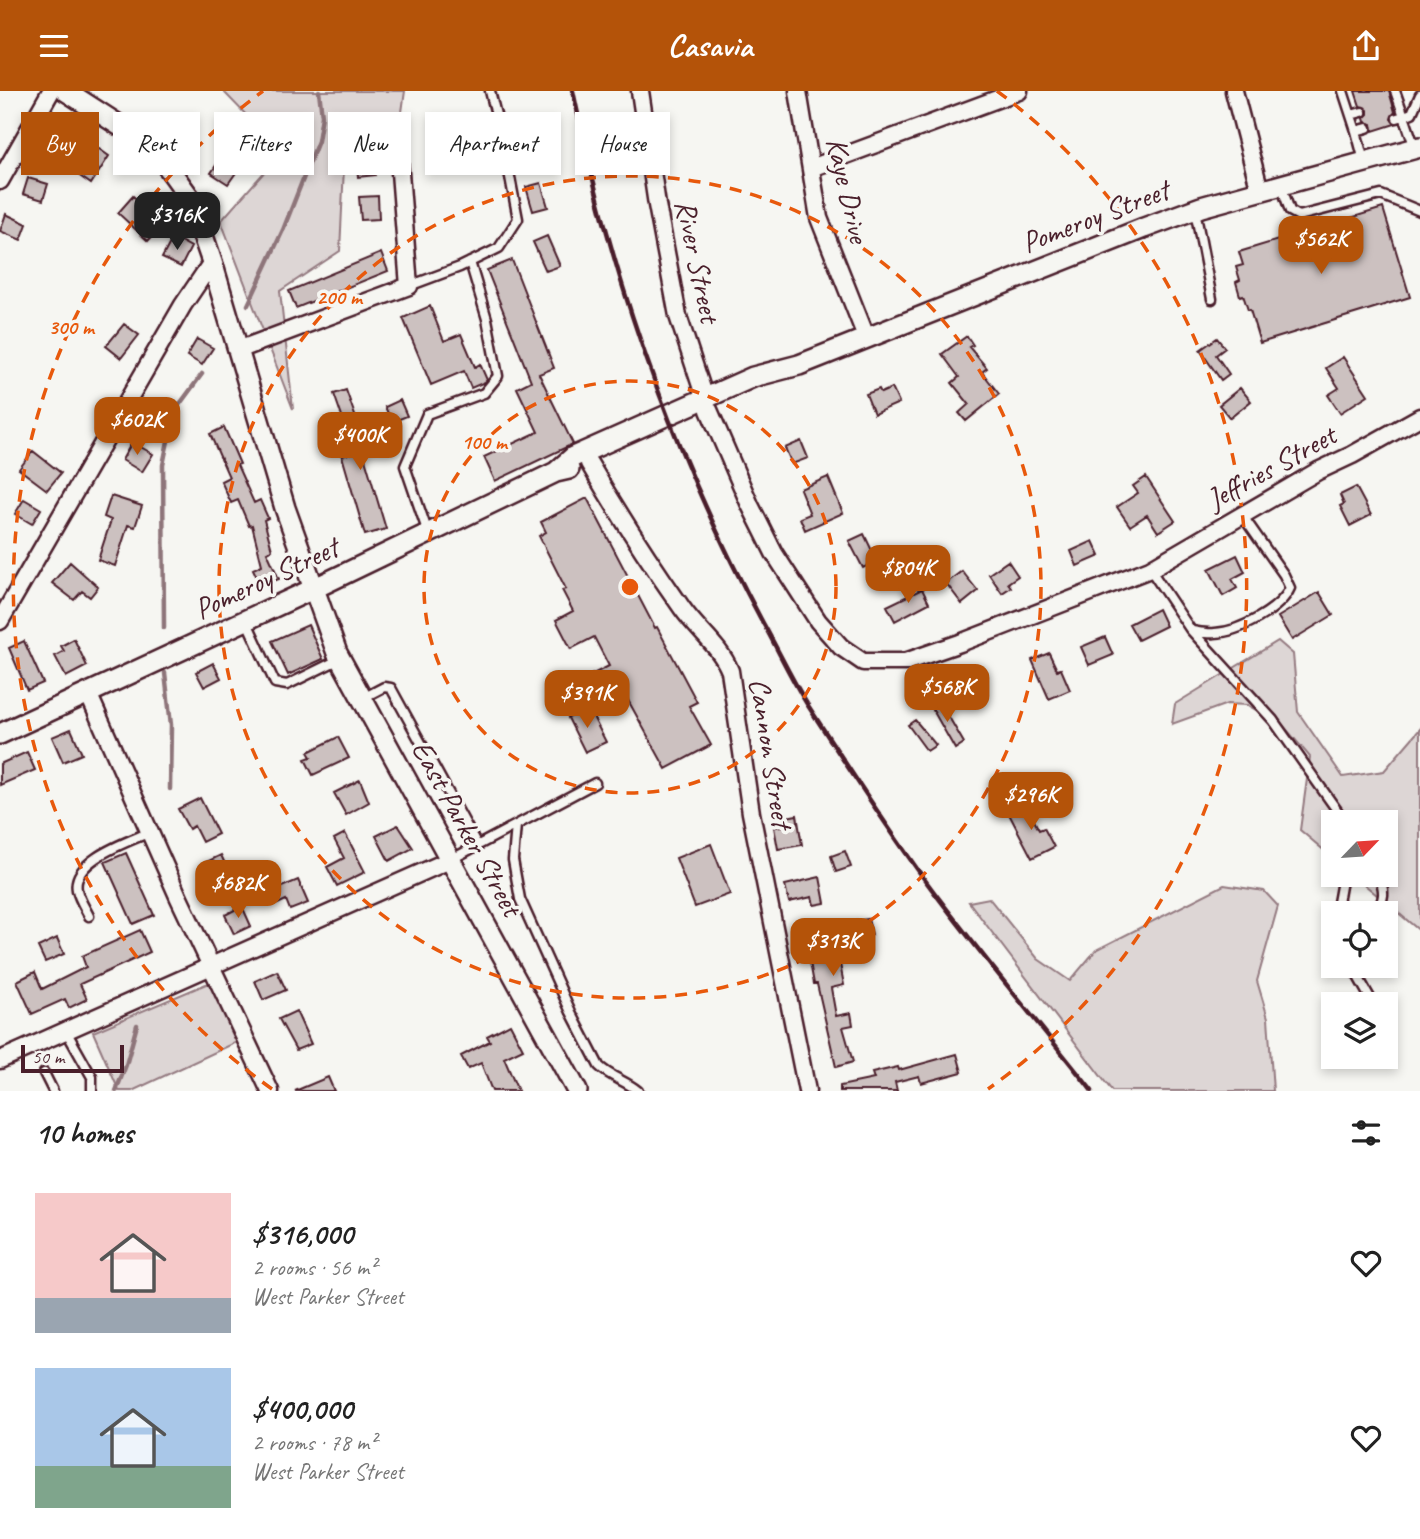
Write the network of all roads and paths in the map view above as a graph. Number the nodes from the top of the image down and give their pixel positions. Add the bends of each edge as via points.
1 (51, 91) edge
2 (66, 91) edge
3 (490, 91) edge
4 (640, 91) edge
5 (798, 91) edge
6 (1019, 91) edge
7 (1234, 91) edge
8 (1343, 91) edge
9 (1395, 91) edge
10 (1420, 95) edge
11 (1362, 112) dead end
12 (1350, 115) junction
13 (1400, 117) junction
14 (1367, 128) dead end
15 (1356, 131) junction
16 (1418, 147) edge
17 (1364, 162) junction
18 (811, 169) junction
19 (400, 175) edge
20 (0, 181) edge
21 (1282, 185) junction
22 (1259, 191) junction
23 (1195, 209) junction
24 (1420, 211) edge
25 (212, 262) junction
26 (470, 263) junction
27 (409, 286) junction
28 (1212, 299) dead end
29 (867, 339) junction
30 (238, 351) junction
31 (707, 404) junction
32 (1420, 417) edge
33 (589, 463) junction
34 (556, 472) junction
35 (750, 505) joint
36 (1242, 515) junction
37 (428, 533) junction
38 (1150, 569) junction
39 (313, 589) junction
40 (246, 620) junction
41 (0, 621) edge
42 (1192, 631) junction
43 (340, 659) junction
44 (88, 693) junction
45 (361, 699) junction
46 (0, 734) edge
47 (595, 783) dead end
48 (1337, 810) edge
49 (516, 825) junction
50 (150, 832) junction
51 (477, 845) junction
52 (452, 859) junction
53 (89, 916) dead end
54 (212, 966) junction
55 (66, 1031) junction
56 (0, 1060) edge
57 (44, 1073) dead end
58 (53, 1091) edge
59 (92, 1091) edge
60 (270, 1091) edge
61 (578, 1091) edge
62 (638, 1091) edge
63 (807, 1091) edge

1 - 20 street
2 - 25 street, East Parker Street via 135,135 162,159 190,198
3 - 26 lane via 518,219 499,248
4 - 31 street, River Street via 678,316
5 - 18 street, Kaye Drive
6 - 18 street
7 - 22 street
8 - 12 lane
9 - 13 lane
10 - 13 lane via 1412,113
11 - 12 lane
12 - 15 lane
13 - 16 lane
14 - 15 lane
15 - 17 lane
16 - 17 street, Pomeroy Street
17 - 21 street, Pomeroy Street
18 - 29 street, Kaye Drive via 819,218
19 - 27 street
21 - 22 street, Pomeroy Street
21 - 24 lane via 1290,211 1299,216 1381,195
22 - 23 street, Pomeroy Street
23 - 28 lane
23 - 29 street, Pomeroy Street
25 - 30 street, East Parker Street
25 - 41 street
26 - 27 lane
26 - 37 lane via 498,376 484,393 427,414 405,466
27 - 30 street
29 - 31 street, Pomeroy Street via 799,365 758,388
30 - 39 street, East Parker Street
31 - 33 street, Pomeroy Street
31 - 34 street, Pomeroy Street via 573,457
31 - 35 street, River Street
32 - 36 street, Jeffries Street
33 - 34 street, Pomeroy Street
33 - 63 street, Cannon Street via 684,611 726,660 730,671 755,839
34 - 37 street, Pomeroy Street
35 - 38 street, Jeffries Street via 818,621 841,647 863,662 905,662
36 - 38 street, Jeffries Street
36 - 42 lane via 1284,575 1290,588 1287,595 1278,606 1238,627 1216,633
37 - 39 street, Pomeroy Street
38 - 42 lane
39 - 40 street, Pomeroy Street
39 - 43 street, East Parker Street
40 - 43 lane via 275,683 287,685
40 - 44 street, Pomeroy Street
42 - 48 lane via 1273,720
43 - 45 street, East Parker Street
44 - 46 street, Pomeroy Street
44 - 50 street
45 - 51 lane via 391,688
45 - 52 street, East Parker Street
47 - 49 lane
49 - 51 lane
49 - 62 lane via 516,882 535,934 599,1066
50 - 53 lane via 86,864 77,877 77,891
50 - 54 street
51 - 52 lane
52 - 54 street
52 - 61 street, East Parker Street
54 - 55 street
54 - 60 street
55 - 56 street
55 - 59 lane via 92,1077
57 - 58 lane

